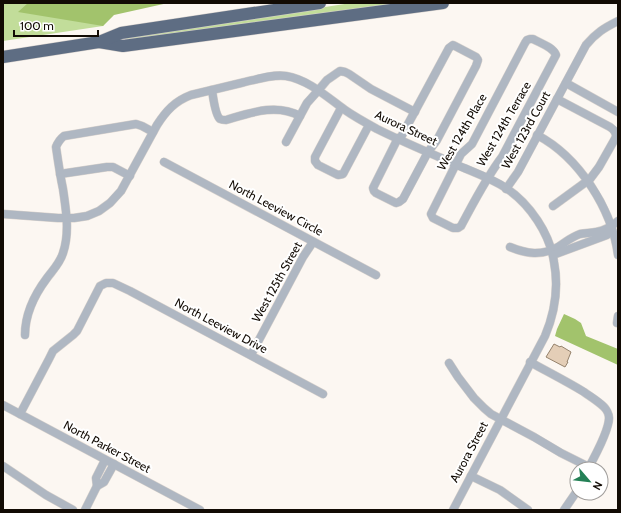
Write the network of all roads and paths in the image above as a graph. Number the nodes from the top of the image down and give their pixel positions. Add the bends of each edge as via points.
1 (320, 3) edge
2 (443, 3) edge
3 (618, 22) edge
4 (530, 38) joint
5 (99, 42) junction
6 (3, 56) edge
7 (566, 83) junction
8 (212, 90) junction
9 (318, 91) junction
10 (557, 99) junction
11 (342, 108) junction
12 (415, 112) junction
13 (618, 112) edge
14 (300, 116) junction
15 (369, 125) junction
16 (153, 132) junction
17 (537, 135) junction
18 (399, 139) junction
19 (286, 142) dead end
20 (428, 152) junction
21 (164, 162) dead end
22 (456, 164) junction
23 (60, 174) junction
24 (130, 176) junction
25 (487, 178) junction
26 (587, 181) junction
27 (506, 189) junction
28 (553, 206) dead end
29 (3, 214) edge
30 (67, 218) junction
31 (618, 221) edge
32 (611, 226) junction
33 (455, 228) joint
34 (548, 239) junction
35 (566, 241) junction
36 (312, 242) junction
37 (510, 247) dead end
38 (552, 252) junction
39 (618, 255) edge
40 (376, 275) dead end
41 (25, 335) dead end
42 (251, 355) junction
43 (530, 362) junction
44 (449, 363) dead end
45 (323, 394) dead end
46 (3, 405) edge
47 (20, 414) junction
48 (501, 419) junction
49 (105, 460) junction
50 (576, 461) edge
51 (592, 461) edge
52 (114, 464) junction
53 (3, 466) edge
54 (471, 476) junction
55 (97, 486) junction
56 (570, 501) edge
57 (74, 510) edge
58 (85, 510) edge
59 (200, 510) edge
60 (453, 510) edge
61 (528, 510) edge
62 (564, 510) edge

1 - 5 highway via 121,33
2 - 5 highway via 123,46
3 - 7 street, West 123rd Court via 594,36
4 - 22 street, West 124th Place via 472,144 461,154
4 - 25 street, West 124th Terrace via 553,49 556,55 502,157
5 - 6 highway
7 - 10 street, West 123rd Court
7 - 13 street
8 - 9 street, Aurora Street via 261,78 284,76 296,78
8 - 14 street via 217,114 222,120 267,110 289,111
8 - 16 street, Aurora Street via 191,95 172,106
9 - 11 street, Aurora Street
9 - 12 street via 327,80 340,71 345,72 370,89
9 - 14 street via 306,103
10 - 17 street, West 123rd Court
10 - 26 street via 610,127 616,134 599,167
11 - 15 street, Aurora Street
11 - 15 street via 315,157 316,163 338,175 343,174
12 - 18 street
12 - 20 street via 451,46 456,46 478,58 437,140
14 - 19 street
15 - 18 street, Aurora Street
16 - 23 street via 136,124 64,136 60,138 56,147
16 - 24 street, Aurora Street
17 - 26 street via 564,154
17 - 27 street, West 123rd Court
18 - 20 street, Aurora Street
18 - 20 street via 373,186 376,193 397,203 401,201
20 - 22 street, Aurora Street
21 - 36 street, North Leeview Circle
22 - 25 street, Aurora Street
22 - 33 street, West 124th Place via 431,214 433,218
23 - 24 street via 113,167
23 - 30 street
24 - 30 street, Aurora Street via 121,191 99,211 87,216
25 - 27 street, Aurora Street
25 - 33 street, West 124th Terrace via 461,226
26 - 28 street
26 - 32 street
27 - 34 street, Aurora Street via 534,215
29 - 30 street, Aurora Street
30 - 41 street via 63,255 31,305
31 - 32 street
32 - 35 street via 596,232 579,234
32 - 38 street via 607,235
32 - 39 street
34 - 35 street via 556,243
34 - 38 street, Aurora Street
35 - 38 street
36 - 40 street, North Leeview Circle
36 - 42 street, West 125th Street
37 - 38 street via 521,252
38 - 43 street, Aurora Street via 556,270 556,299 545,336
42 - 45 street, North Leeview Drive
42 - 47 street, North Leeview Drive via 130,291 113,283 106,283 100,286 77,331 49,358
43 - 48 street, Aurora Street
43 - 51 street via 591,397 605,408 609,417 608,424
44 - 48 street via 484,408
46 - 47 street, North Parker Street
47 - 49 street, North Parker Street
48 - 50 street
48 - 54 street, Aurora Street
49 - 52 street, North Parker Street
49 - 55 street via 96,478
52 - 55 street via 104,482
52 - 59 street, North Parker Street
53 - 57 street
54 - 60 street, Aurora Street
54 - 61 street via 500,490
55 - 58 street
56 - 62 street

